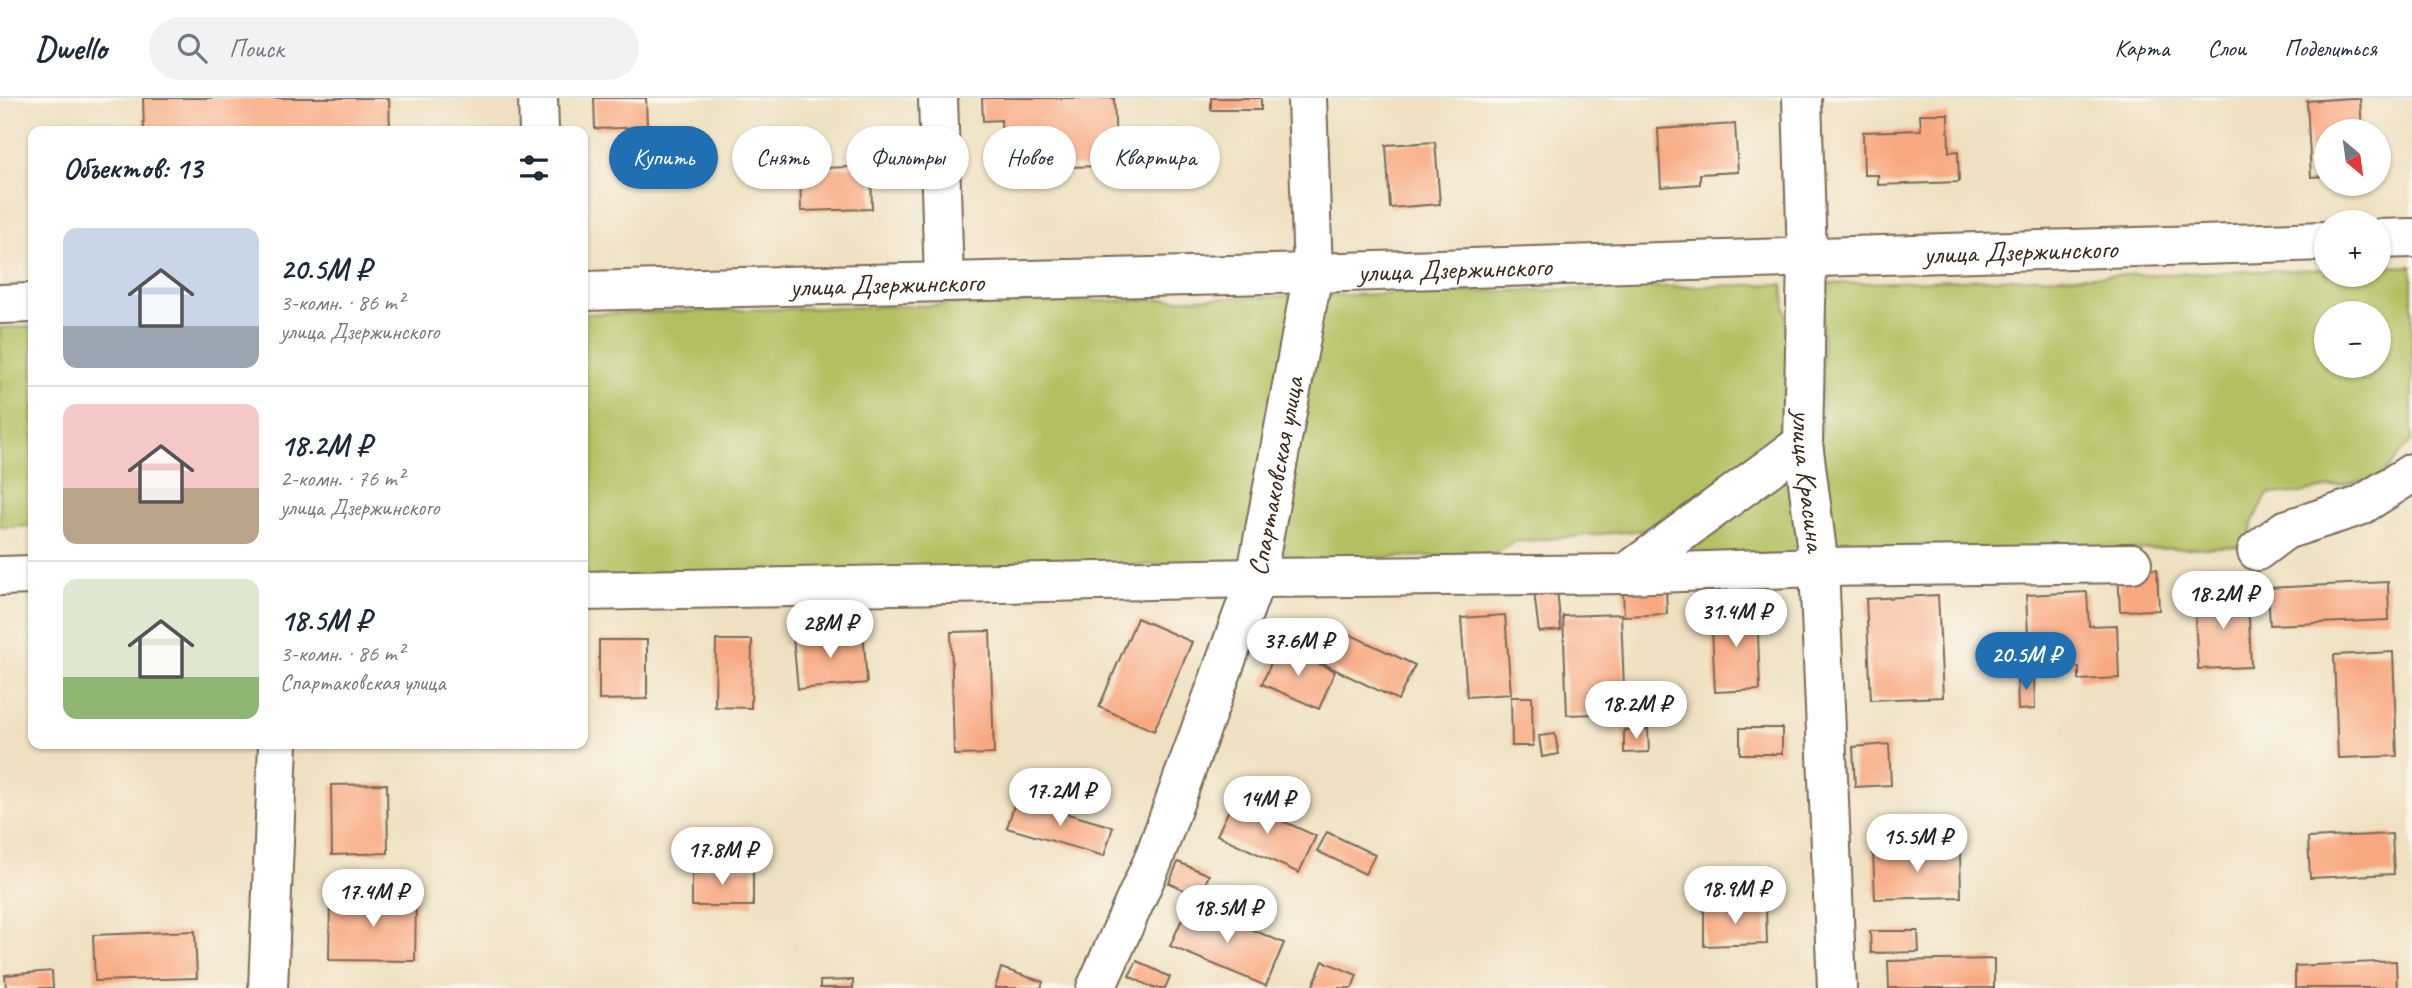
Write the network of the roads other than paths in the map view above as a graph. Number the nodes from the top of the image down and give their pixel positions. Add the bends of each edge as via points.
1 (538, 98) edge
2 (938, 98) edge
3 (1307, 98) edge
4 (1802, 98) edge
5 (539, 126) edge
6 (2412, 238) edge
7 (2391, 239) edge
8 (2314, 241) edge
9 (1807, 257) junction
10 (1313, 273) junction
11 (944, 280) junction
12 (588, 291) edge
13 (28, 303) edge
14 (0, 304) edge
15 (1803, 443) junction
16 (2412, 473) edge
17 (2257, 551) dead end
18 (2132, 563) dead end
19 (1819, 567) junction
20 (28, 575) edge
21 (1625, 575) junction
22 (0, 576) edge
23 (1256, 578) junction
24 (588, 592) edge
25 (278, 749) edge
26 (268, 988) edge
27 (1096, 988) edge
28 (1837, 988) edge

1 - 5 street
2 - 11 street
3 - 10 street, Спартаковская улица
4 - 9 street, улица Красина
6 - 7 street
8 - 9 street, улица Дзержинского
9 - 10 street, улица Дзержинского
9 - 15 street, улица Красина
10 - 11 street, улица Дзержинского
10 - 23 street, Спартаковская улица
11 - 12 street, улица Дзержинского
13 - 14 street
15 - 19 street, улица Красина
15 - 21 street
16 - 17 street via 2360,506 2286,530
18 - 19 street
19 - 21 street
19 - 28 street, улица Красина
20 - 22 street
21 - 23 street
23 - 24 street
23 - 27 street, Спартаковская улица via 1153,861
25 - 26 street

